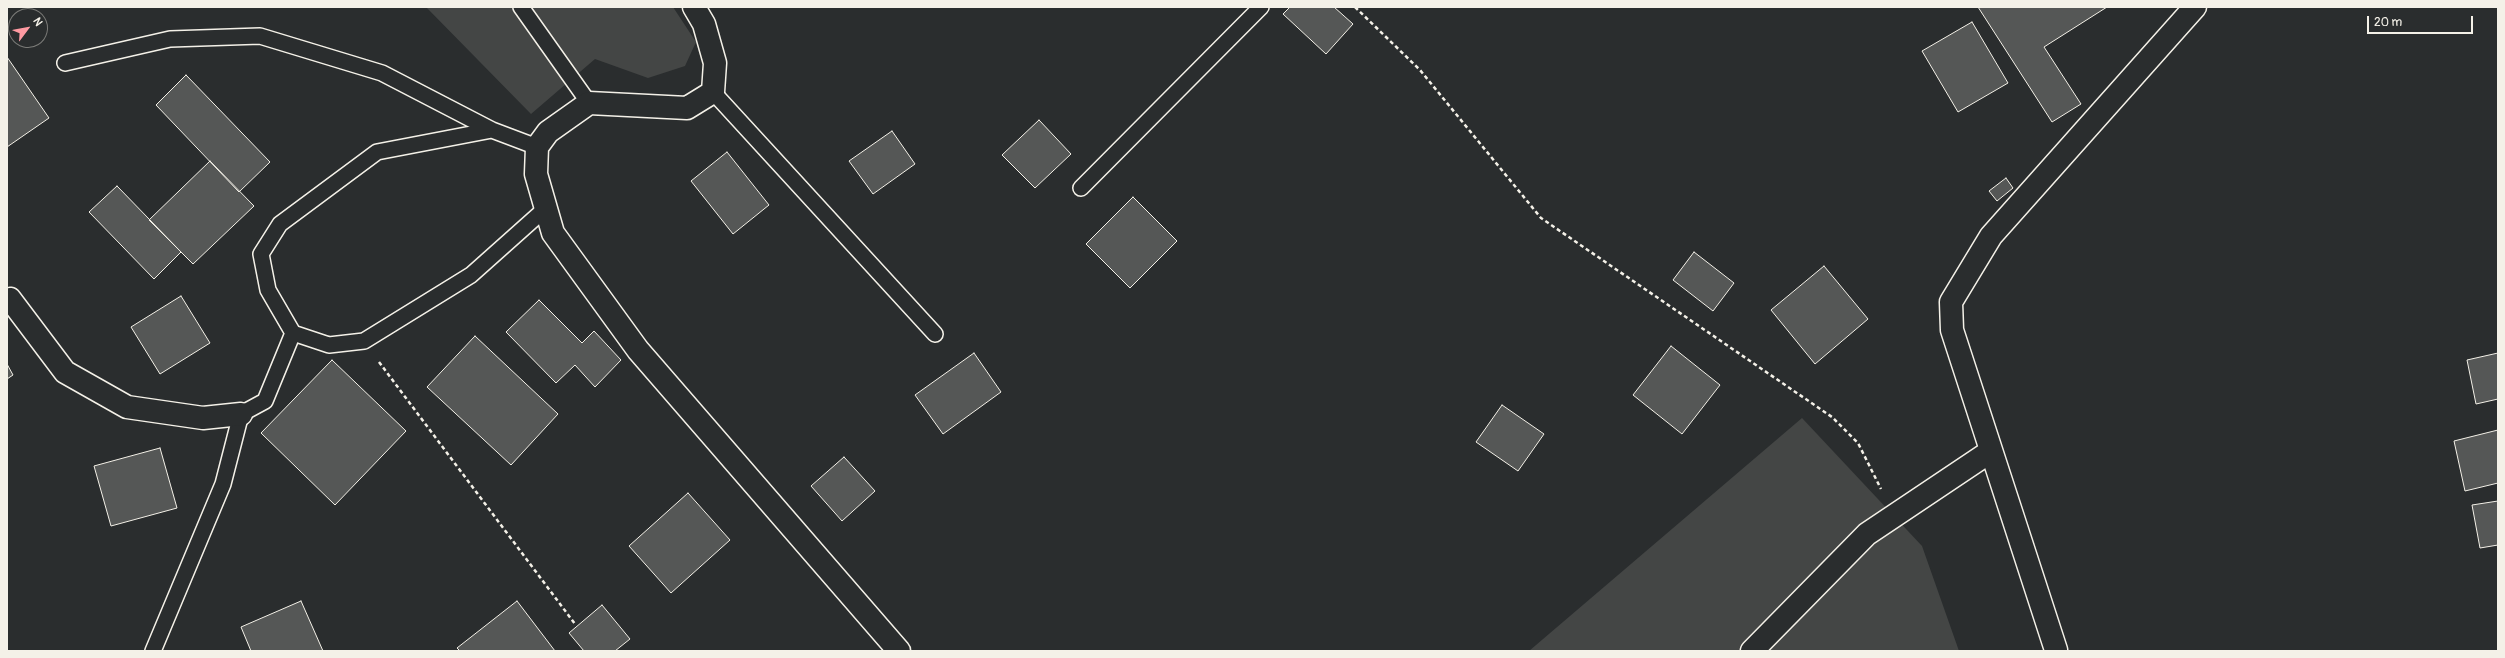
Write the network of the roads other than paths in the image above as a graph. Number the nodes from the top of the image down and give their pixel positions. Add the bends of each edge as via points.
1 (521, 7) edge
2 (694, 7) edge
3 (1261, 7) edge
4 (2195, 7) edge
5 (65, 63) dead end
6 (713, 92) junction
7 (589, 103) junction
8 (492, 130) junction
9 (537, 147) junction
10 (1080, 188) dead end
11 (545, 208) junction
12 (10, 299) dead end
13 (293, 333) junction
14 (935, 334) dead end
15 (241, 414) junction
16 (1991, 451) junction
17 (153, 651) edge
18 (899, 651) edge
19 (1752, 651) edge
20 (2057, 651) edge

1 - 7 lane
2 - 6 street via 704,24 716,63
3 - 10 lane
4 - 16 street via 1990,236 1951,302 1952,330
5 - 8 lane via 170,39 260,36 382,73
6 - 7 street via 687,108
6 - 14 lane
7 - 9 street via 548,132
8 - 9 lane
8 - 13 lane via 377,152 280,224 260,254 268,290
9 - 11 street via 536,174
11 - 13 lane via 471,275 364,341 329,345
11 - 18 street via 553,233 638,350
12 - 15 street via 65,372 126,407 203,418
13 - 15 lane via 264,401
15 - 17 lane via 223,484
16 - 19 street via 1867,534
16 - 20 street

